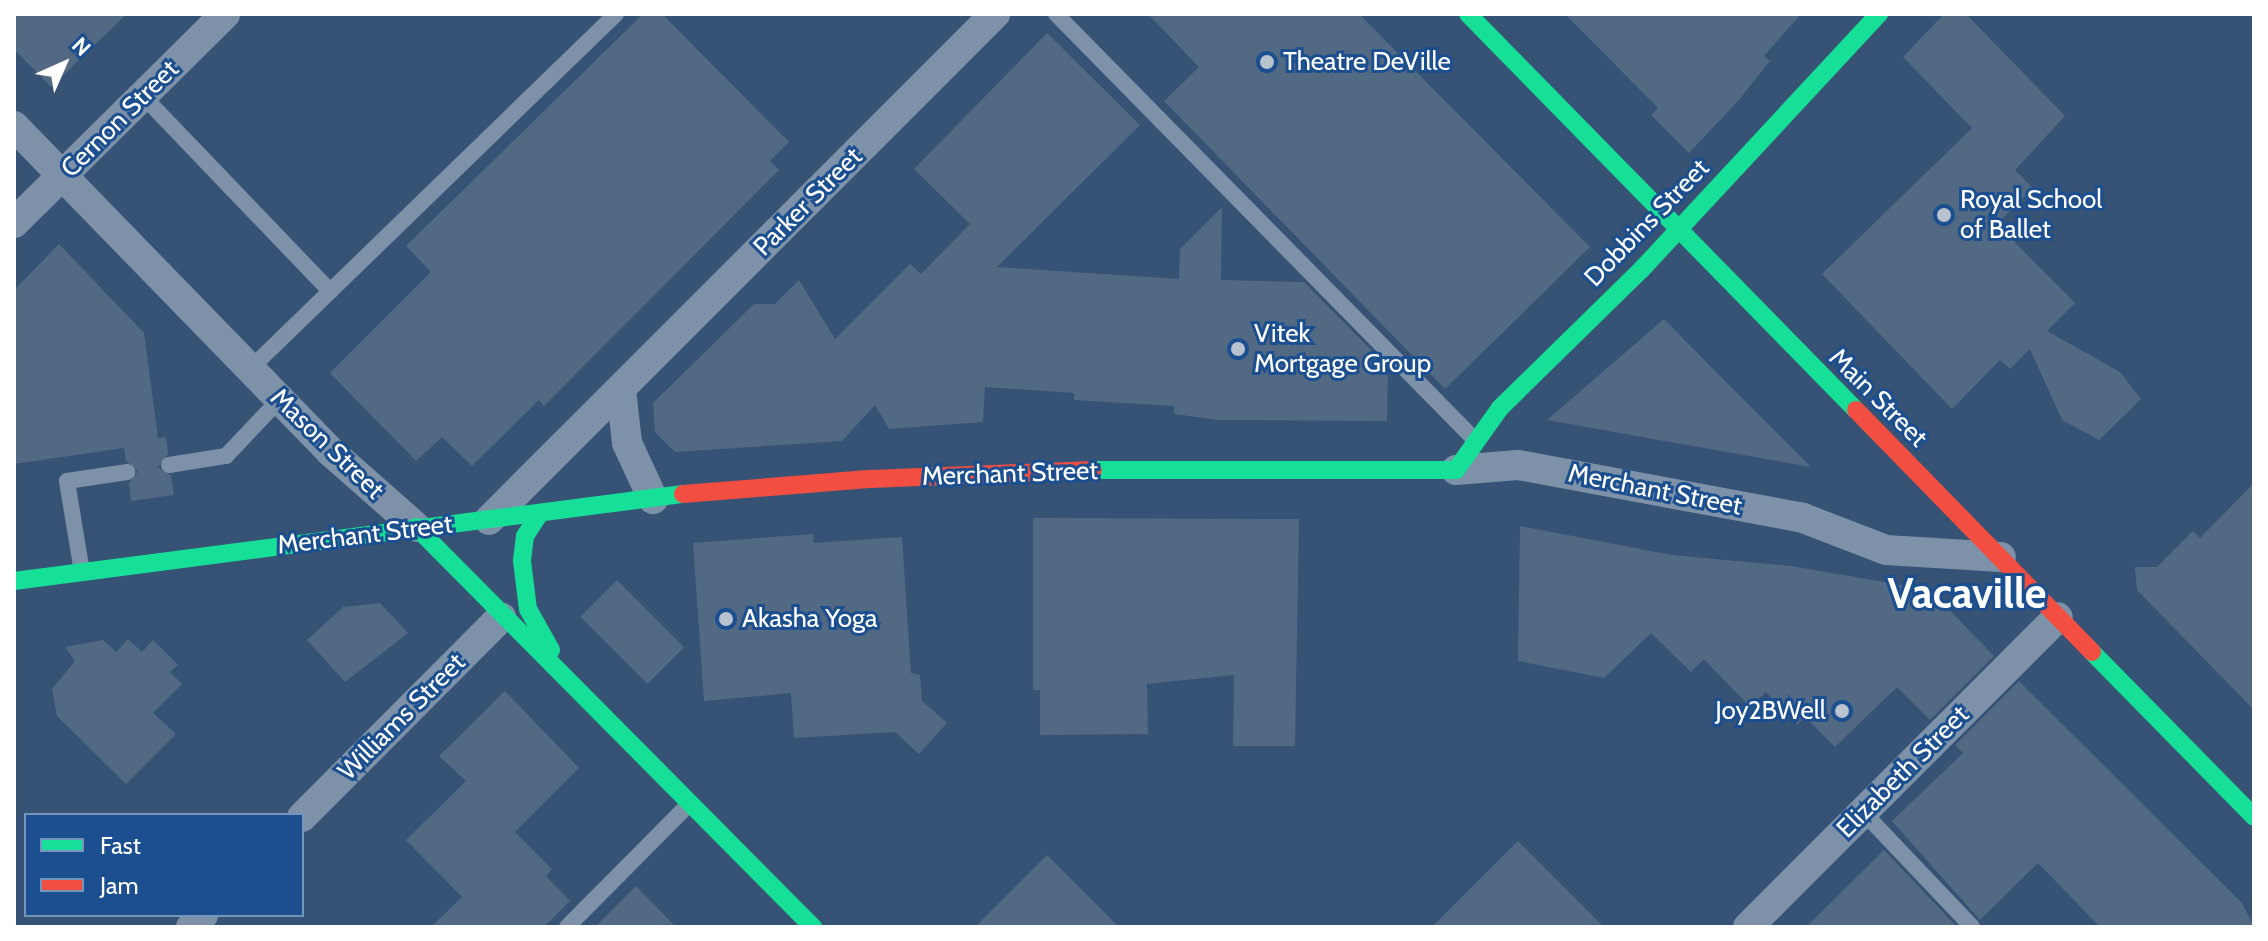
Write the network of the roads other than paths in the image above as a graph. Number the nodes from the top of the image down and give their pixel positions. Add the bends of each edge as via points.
1 (225, 14) edge
2 (616, 14) edge
3 (995, 14) edge
4 (1056, 14) edge
5 (1468, 14) edge
6 (1879, 14) edge
7 (142, 95) junction
8 (14, 126) edge
9 (63, 176) junction
10 (14, 223) edge
11 (1678, 228) junction
12 (330, 291) junction
13 (250, 369) junction
14 (621, 390) junction
15 (280, 399) junction
16 (1474, 439) junction
17 (169, 465) dead end
18 (1456, 470) junction
19 (127, 472) dead end
20 (653, 499) junction
21 (540, 513) junction
22 (489, 520) junction
23 (416, 527) junction
24 (2001, 557) junction
25 (82, 572) junction
26 (14, 581) edge
27 (501, 617) junction
28 (2058, 617) junction
29 (568, 679) junction
30 (689, 804) junction
31 (1863, 812) junction
32 (304, 815) edge
33 (2254, 817) edge
34 (567, 927) edge
35 (813, 927) edge
36 (1748, 927) edge
37 (1972, 927) edge

1 - 7 street, Cernon Street
2 - 12 lane
3 - 14 street, Parker Street
4 - 16 lane
5 - 11 main road, Main Street
6 - 11 main road, Dobbins Street
7 - 9 street, Cernon Street
7 - 12 lane
8 - 9 street, Mason Street
9 - 10 street, Cernon Street
9 - 13 street, Mason Street
11 - 16 main road, Dobbins Street
11 - 24 main road, Main Street
12 - 13 lane
13 - 15 street, Mason Street
14 - 20 street via 627,443
14 - 22 street, Parker Street
15 - 17 lane via 226,456
15 - 23 street, Mason Street
16 - 18 main road, Dobbins Street
18 - 20 main road, Merchant Street via 1028,470
18 - 24 street, Merchant Street via 1518,465 1803,518 1886,550
19 - 25 lane via 67,481
20 - 21 main road, Merchant Street
21 - 22 main road, Merchant Street
21 - 29 main road via 525,536 522,561 528,609
22 - 23 main road, Merchant Street
23 - 25 main road, Merchant Street
23 - 27 main road, Mason Street
24 - 28 main road, Main Street
25 - 26 main road, Merchant Street
27 - 29 main road, Mason Street
27 - 32 street, Williams Street
28 - 31 street, Elizabeth Street
28 - 33 main road, Main Street
29 - 30 main road, Mason Street
30 - 34 lane
30 - 35 main road, Mason Street
31 - 36 street, Elizabeth Street
31 - 37 lane

